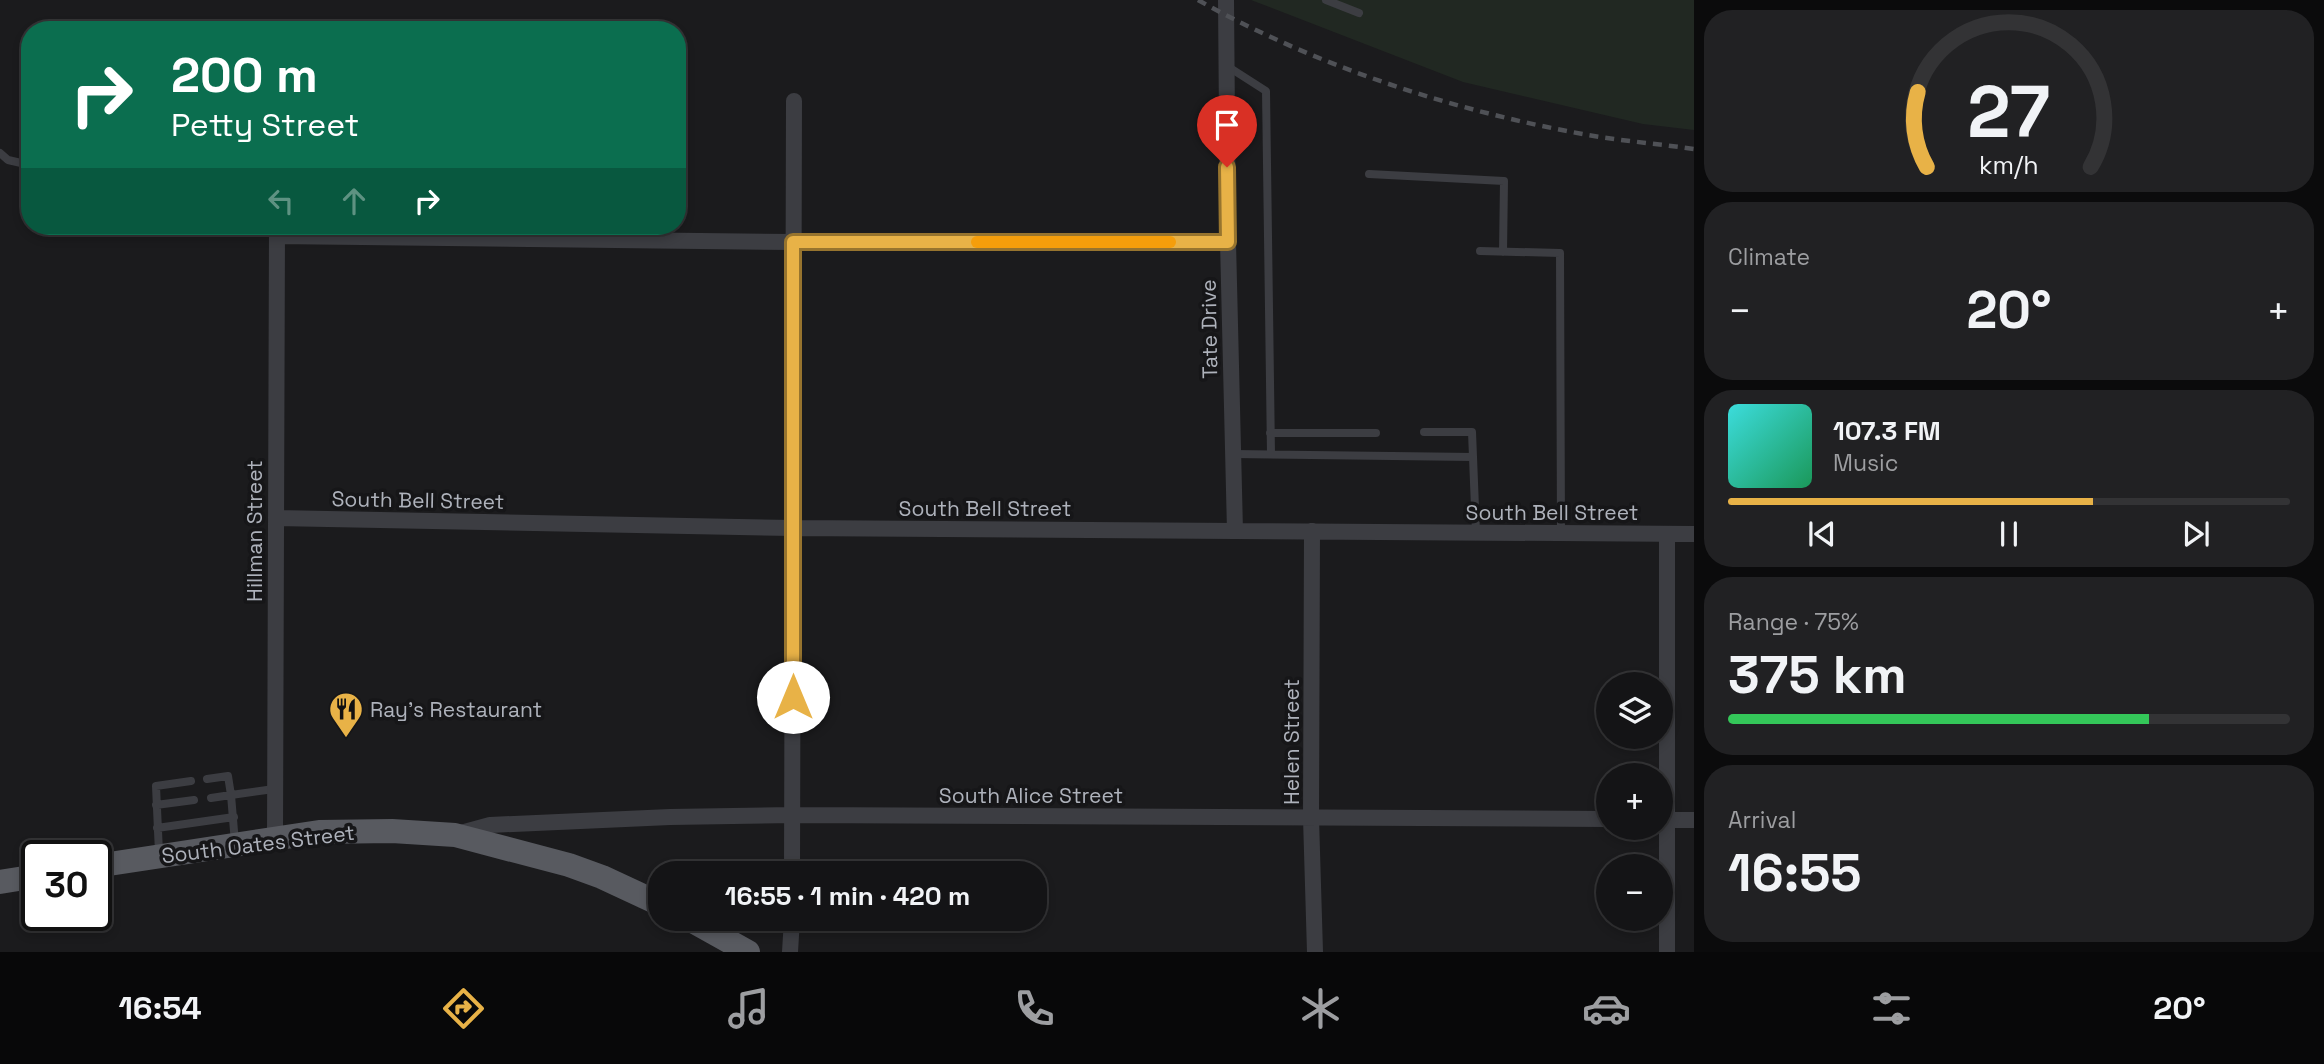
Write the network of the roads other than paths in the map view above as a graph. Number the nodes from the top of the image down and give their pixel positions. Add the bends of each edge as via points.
1 (1227, 0) edge
2 (1326, 0) edge
3 (1359, 13) dead end
4 (1227, 66) junction
5 (794, 101) dead end
6 (0, 153) edge
7 (21, 162) edge
8 (1369, 174) dead end
9 (277, 235) edge
10 (465, 235) edge
11 (793, 242) junction
12 (1228, 242) junction
13 (1480, 251) dead end
14 (1503, 252) junction
15 (1424, 432) dead end
16 (1270, 433) junction
17 (1376, 433) dead end
18 (1233, 454) junction
19 (1271, 454) junction
20 (1473, 457) junction
21 (276, 518) junction
22 (792, 528) junction
23 (1235, 531) junction
24 (1312, 531) junction
25 (1476, 533) junction
26 (1561, 533) junction
27 (1667, 534) junction
28 (1694, 534) edge
29 (1665, 763) edge
30 (207, 779) dead end
31 (191, 781) dead end
32 (274, 789) junction
33 (231, 795) junction
34 (211, 798) dead end
35 (194, 800) dead end
36 (156, 805) junction
37 (793, 815) junction
38 (234, 817) junction
39 (1311, 818) junction
40 (1596, 819) edge
41 (1673, 820) edge
42 (1694, 820) edge
43 (157, 828) junction
44 (455, 835) junction
45 (275, 837) junction
46 (1664, 840) edge
47 (236, 844) junction
48 (160, 856) junction
49 (792, 861) edge
50 (112, 864) edge
51 (21, 878) edge
52 (0, 881) edge
53 (648, 898) edge
54 (710, 931) edge
55 (791, 931) edge
56 (748, 952) edge
57 (790, 952) edge
58 (1315, 952) edge
59 (1667, 952) edge

1 - 4 street, Tate Drive
2 - 3 lane
4 - 12 street, Tate Drive
4 - 16 lane via 1266,91
5 - 11 street
6 - 7 lane
8 - 14 lane via 1504,181
9 - 21 street, Hillman Street
10 - 11 street
11 - 12 street
11 - 22 street
12 - 18 street, Tate Drive
13 - 14 lane
14 - 26 lane via 1560,253
15 - 20 lane via 1472,432
16 - 17 lane
16 - 19 lane
18 - 19 lane
18 - 23 street, Tate Drive
19 - 20 lane
20 - 25 lane
21 - 22 street, South Bell Street
21 - 32 street, Hillman Street
22 - 23 street, South Bell Street
22 - 37 street
23 - 24 street, South Bell Street
24 - 25 street, South Bell Street
24 - 39 street, Helen Street
25 - 26 street, South Bell Street
26 - 27 street, South Bell Street
27 - 28 street, South Bell Street
27 - 29 street
30 - 33 lane via 228,776
31 - 36 lane via 156,786
32 - 33 lane
32 - 45 street, Hillman Street
33 - 34 lane
33 - 38 lane
35 - 36 lane
36 - 43 lane
37 - 39 street, South Alice Street
37 - 44 street, South Alice Street via 490,825
37 - 49 street
38 - 43 lane
38 - 47 lane
39 - 40 street, South Alice Street
39 - 58 street, Helen Street
41 - 42 street
43 - 48 lane
44 - 45 main road, South Oates Street via 355,831
44 - 53 main road, South Oates Street via 569,865
45 - 47 main road, South Oates Street
46 - 59 street
47 - 48 main road, South Oates Street
48 - 50 main road, South Oates Street
51 - 52 main road
54 - 56 main road
55 - 57 street

